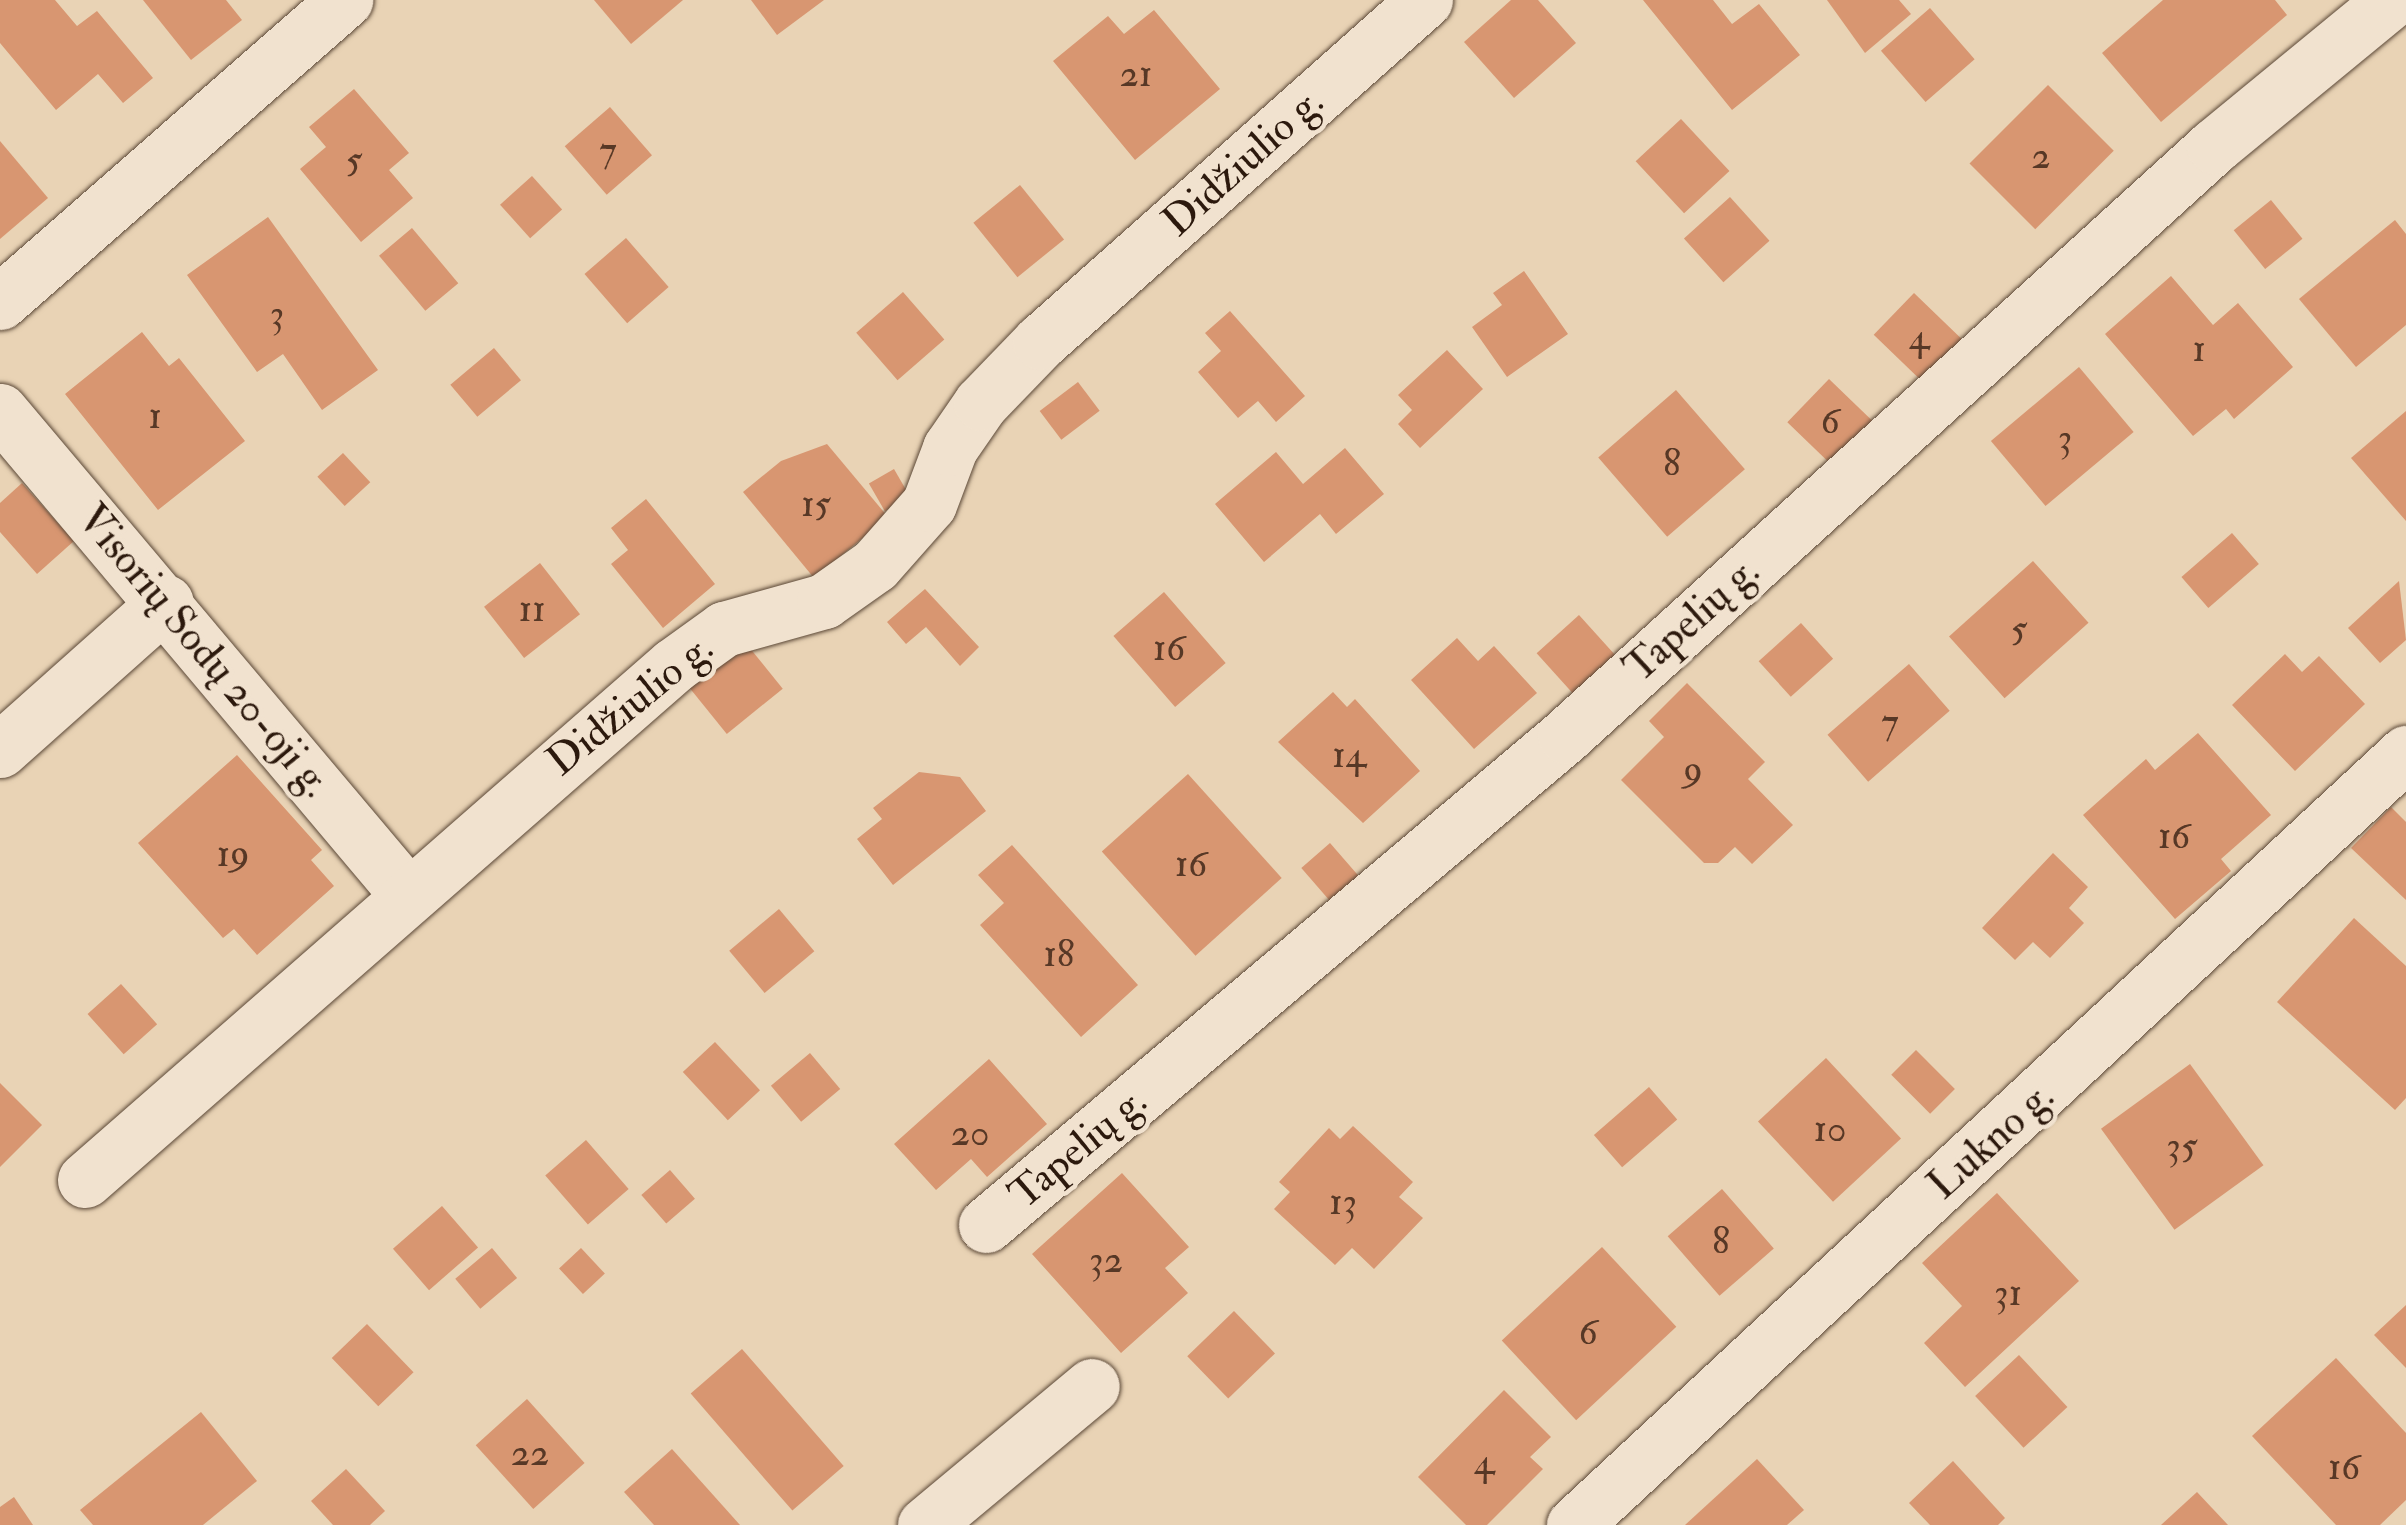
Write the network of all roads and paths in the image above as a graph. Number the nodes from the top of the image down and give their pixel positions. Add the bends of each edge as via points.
1 (345, 0) edge
2 (1425, 0) edge
3 (2398, 19) edge
4 (0, 302) edge
5 (0, 411) edge
6 (166, 602) junction
7 (0, 750) edge
8 (2406, 754) edge
9 (406, 893) junction
10 (85, 1180) dead end
11 (986, 1225) dead end
12 (1092, 1386) dead end
13 (926, 1525) edge
14 (1574, 1525) edge

1 - 4 street
2 - 9 street, Didžiulio g. via 981,402 950,448 929,504 875,566 824,600 724,628
3 - 11 street, Tapelių g. via 2214,146 1564,736
5 - 6 street, Visorių Sodų 20-oji g.
6 - 7 street
6 - 9 street, Visorių Sodų 20-oji g.
8 - 14 street, Lukno g.
9 - 10 street, Didžiulio g.
12 - 13 street

